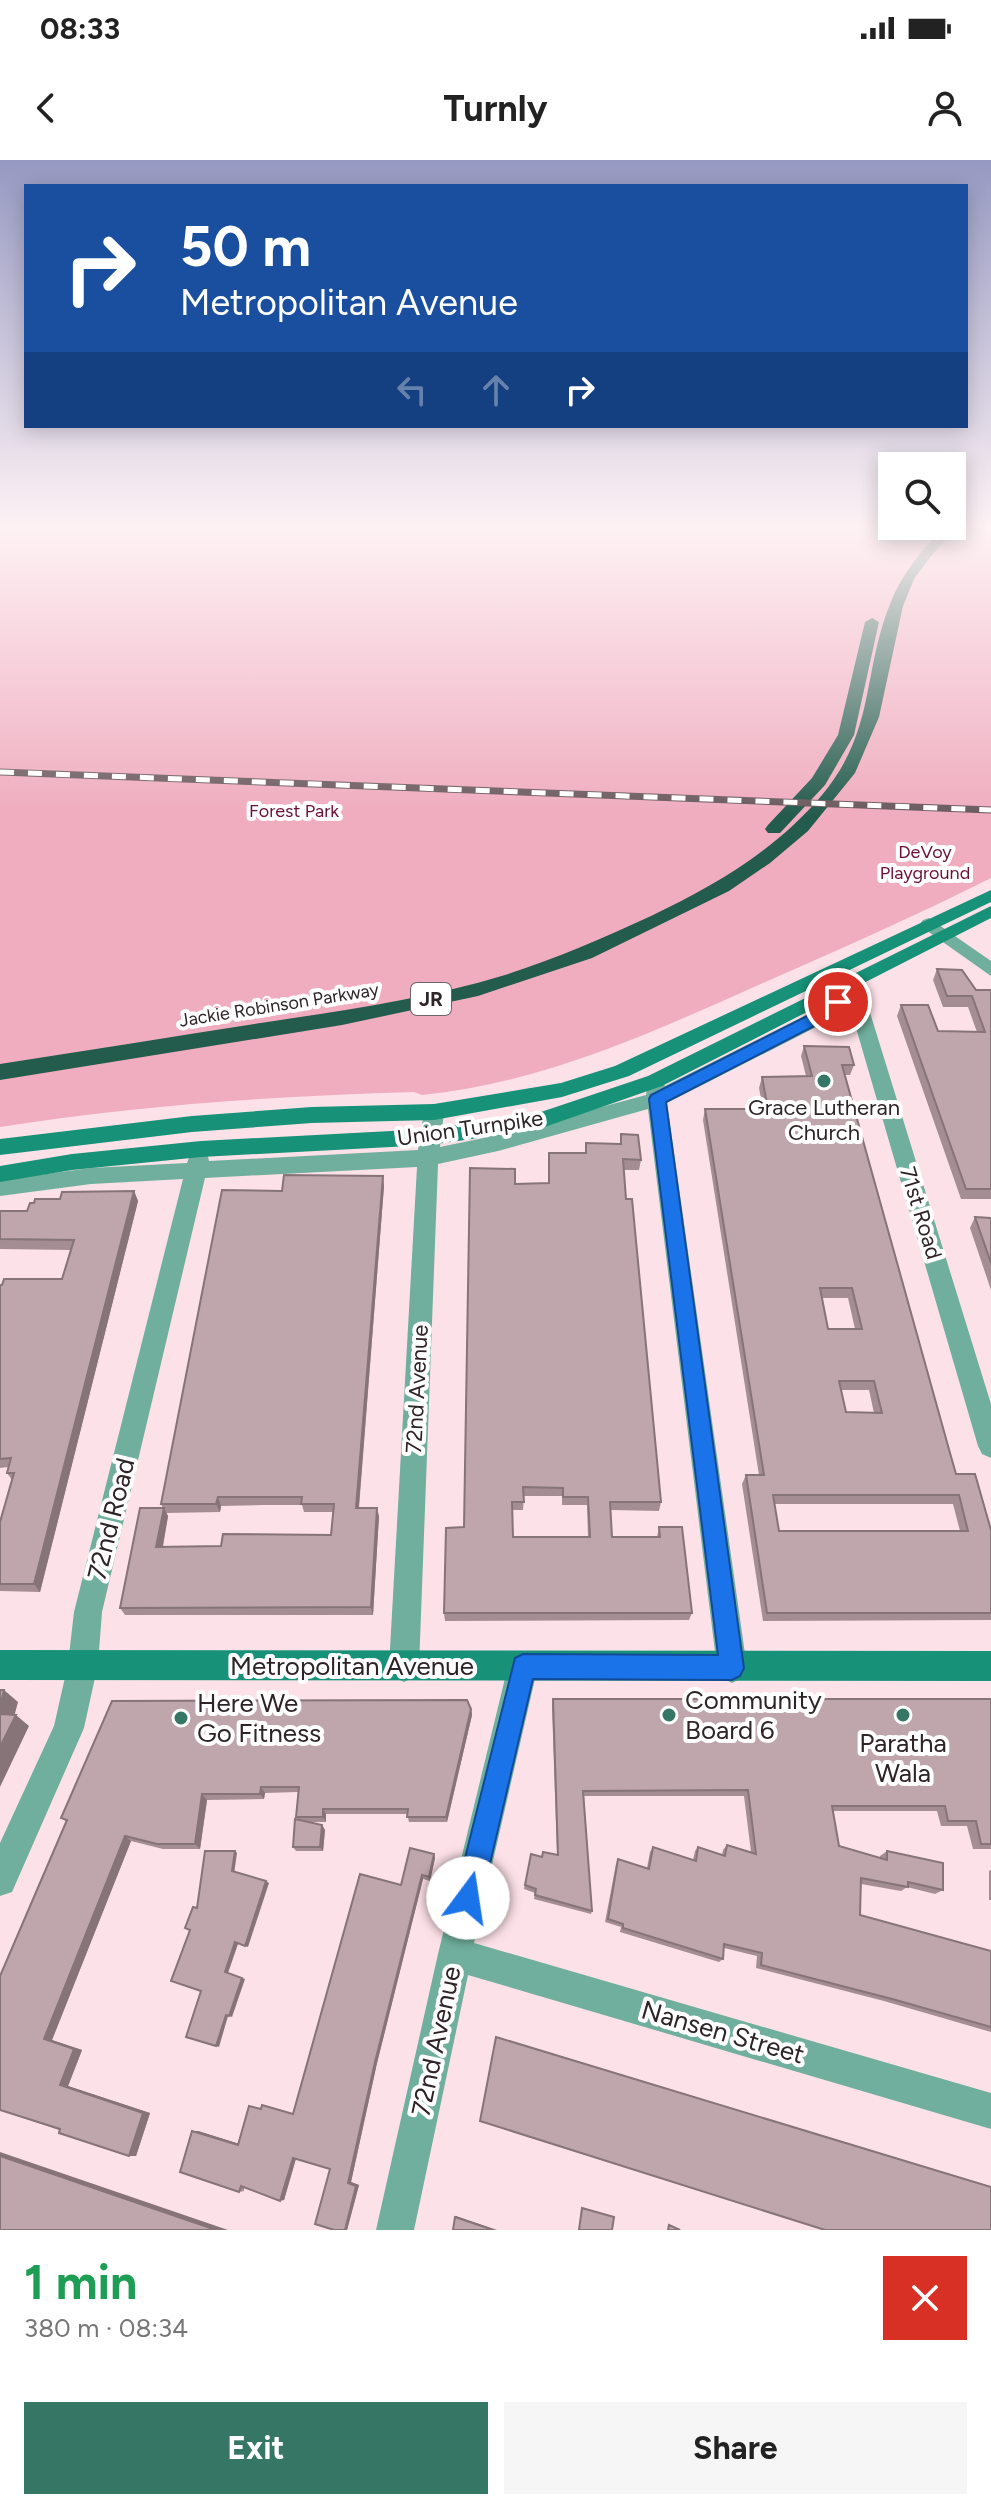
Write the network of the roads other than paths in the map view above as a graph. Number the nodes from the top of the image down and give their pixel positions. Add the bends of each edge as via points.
1 (875, 623) edge
2 (889, 623) edge
3 (991, 895) edge
4 (991, 911) edge
5 (936, 929) junction
6 (991, 970) edge
7 (852, 986) junction
8 (0, 1060) edge
9 (0, 1072) edge
10 (656, 1090) junction
11 (434, 1112) junction
12 (0, 1147) edge
13 (428, 1148) junction
14 (198, 1159) junction
15 (0, 1174) edge
16 (0, 1188) edge
17 (991, 1446) edge
18 (83, 1664) junction
19 (0, 1665) edge
20 (523, 1666) junction
21 (991, 1666) edge
22 (404, 1667) junction
23 (732, 1668) junction
24 (0, 1880) edge
25 (455, 1954) junction
26 (991, 2111) edge
27 (395, 2230) edge

1 - 8 highway, Jackie Robinson Parkway / JR via 850,723 819,781 733,862 644,913 578,942 453,980
2 - 9 highway, Jackie Robinson Parkway / JR via 871,715 845,776 790,835 700,901 605,946 523,975 386,1010
3 - 5 main road, Union Turnpike
4 - 5 main road, Union Turnpike
5 - 6 street
5 - 7 main road, Union Turnpike
5 - 11 main road, Union Turnpike via 622,1071 562,1090
7 - 10 street, Union Turnpike via 823,1015
7 - 17 street, 71st Road
10 - 13 street, Union Turnpike via 567,1127
10 - 23 street
11 - 12 main road, Union Turnpike via 192,1124
11 - 13 street, 72nd Avenue
13 - 14 street, Union Turnpike
13 - 22 street, 72nd Avenue
14 - 15 main road, Union Turnpike via 72,1162
14 - 16 street, Union Turnpike
14 - 18 street, 72nd Road via 88,1612
18 - 19 main road, Metropolitan Avenue
18 - 22 main road, Metropolitan Avenue
18 - 24 street, 72nd Road via 69,1728
20 - 22 main road, Metropolitan Avenue
20 - 23 main road, Metropolitan Avenue
20 - 25 street, 72nd Avenue
21 - 23 main road, Metropolitan Avenue
25 - 26 street, Nansen Street
25 - 27 street, 72nd Avenue

